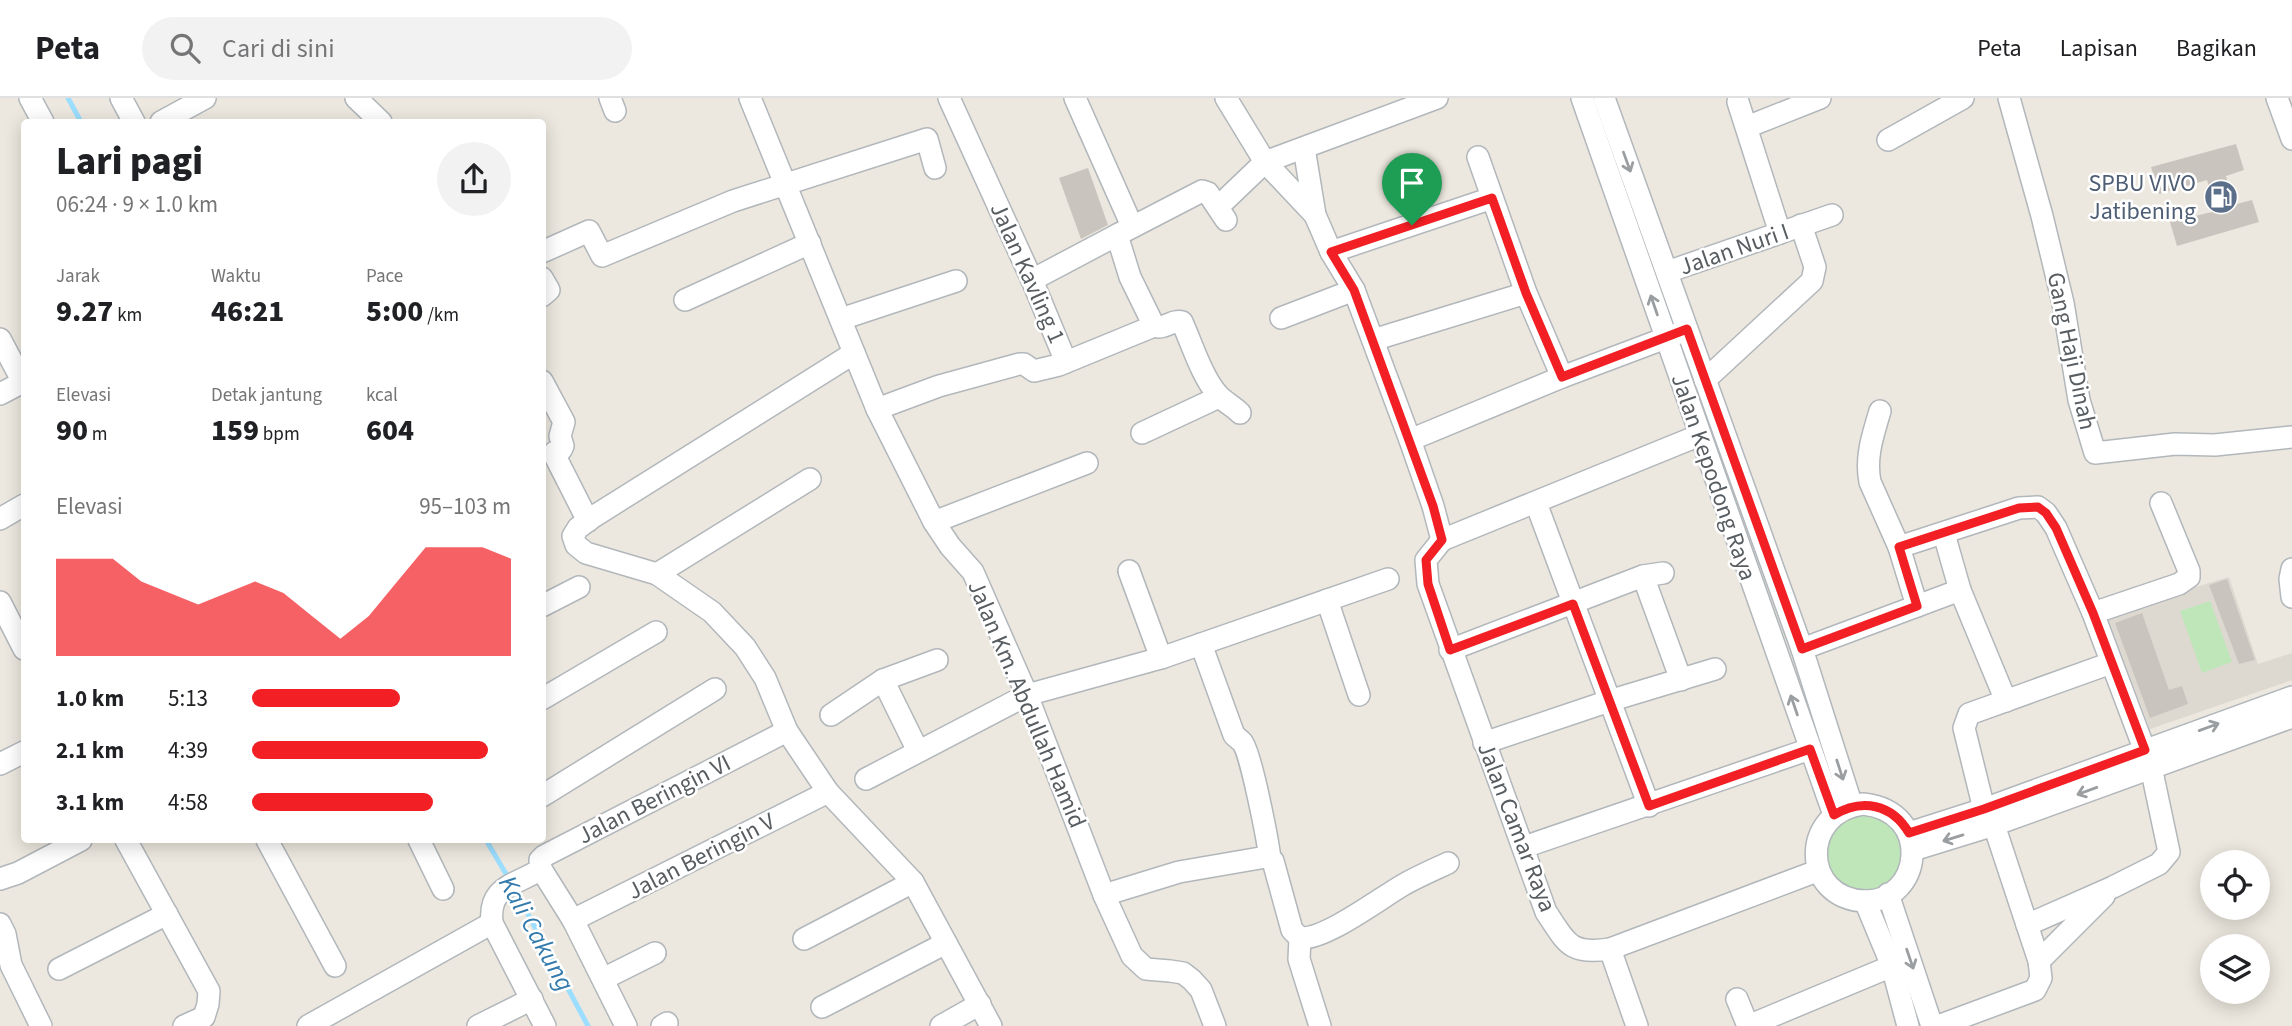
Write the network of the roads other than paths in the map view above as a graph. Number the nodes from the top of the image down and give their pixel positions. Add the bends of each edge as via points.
1 (30, 98) edge
2 (121, 98) edge
3 (205, 98) edge
4 (356, 98) edge
5 (750, 98) edge
6 (950, 98) edge
7 (1075, 98) edge
8 (1226, 98) edge
9 (1437, 98) edge
10 (1582, 98) edge
11 (1604, 98) edge
12 (1819, 98) edge
13 (1963, 98) edge
14 (2009, 98) edge
15 (2277, 98) edge
16 (1738, 102) dead end
17 (41, 119) edge
18 (132, 119) edge
19 (166, 119) edge
20 (378, 119) edge
21 (963, 127) junction
22 (1747, 127) junction
23 (927, 139) junction
24 (2292, 139) edge
25 (1888, 140) dead end
26 (1304, 148) junction
27 (1478, 157) dead end
28 (1265, 162) junction
29 (935, 168) dead end
30 (786, 184) junction
31 (1492, 198) junction
32 (1315, 215) junction
33 (1832, 215) dead end
34 (1801, 225) junction
35 (1124, 231) junction
36 (1780, 233) junction
37 (810, 243) junction
38 (546, 250) edge
39 (1331, 252) junction
40 (1667, 272) junction
41 (1032, 280) junction
42 (956, 281) dead end
43 (1354, 290) junction
44 (1526, 293) junction
45 (685, 300) dead end
46 (841, 318) junction
47 (1281, 318) dead end
48 (1154, 326) junction
49 (1687, 329) junction
50 (1666, 337) junction
51 (0, 339) edge
52 (1373, 340) junction
53 (854, 352) junction
54 (1066, 362) junction
55 (1562, 377) junction
56 (21, 378) edge
57 (1705, 380) junction
58 (21, 384) edge
59 (546, 388) edge
60 (0, 394) edge
61 (1219, 397) junction
62 (877, 409) junction
63 (1880, 411) dead end
64 (1240, 413) dead end
65 (1142, 433) dead end
66 (1700, 435) junction
67 (2292, 437) edge
68 (1410, 440) junction
69 (1087, 463) dead end
70 (810, 479) dead end
71 (1536, 503) junction
72 (2161, 503) dead end
73 (21, 507) edge
74 (0, 519) edge
75 (588, 521) junction
76 (934, 522) junction
77 (1944, 534) junction
78 (1442, 540) junction
79 (1899, 547) junction
80 (2292, 569) edge
81 (1129, 570) dead end
82 (657, 574) junction
83 (1388, 579) dead end
84 (579, 587) dead end
85 (1960, 590) junction
86 (2292, 597) edge
87 (1327, 600) junction
88 (0, 602) edge
89 (546, 604) edge
90 (1573, 604) junction
91 (1917, 606) junction
92 (2093, 613) junction
93 (656, 632) dead end
94 (14, 642) edge
95 (1200, 644) junction
96 (1802, 649) junction
97 (1450, 650) junction
98 (1161, 658) junction
99 (936, 660) dead end
100 (2111, 663) junction
101 (1715, 669) dead end
102 (883, 680) junction
103 (1681, 680) junction
104 (715, 689) dead end
105 (1027, 695) junction
106 (1359, 695) dead end
107 (546, 697) edge
108 (2292, 697) edge
109 (1609, 701) junction
110 (2006, 701) junction
111 (831, 715) dead end
112 (2292, 718) edge
113 (787, 731) junction
114 (1484, 743) junction
115 (1810, 749) junction
116 (918, 751) junction
117 (21, 753) edge
118 (2148, 759) junction
119 (0, 764) edge
120 (866, 779) dead end
121 (828, 792) junction
122 (546, 794) edge
123 (1649, 806) junction
124 (1843, 810) junction
125 (1989, 817) junction
126 (1911, 841) junction
127 (75, 843) edge
128 (128, 843) edge
129 (269, 843) edge
130 (420, 843) edge
131 (1524, 847) junction
132 (1270, 859) junction
133 (1448, 863) dead end
134 (537, 872) junction
135 (1817, 872) junction
136 (0, 879) edge
137 (913, 882) junction
138 (2113, 887) junction
139 (443, 889) dead end
140 (1888, 894) junction
141 (1104, 895) junction
142 (1865, 901) junction
143 (167, 914) junction
144 (573, 920) junction
145 (492, 923) junction
146 (0, 924) edge
147 (2027, 925) junction
148 (804, 939) dead end
149 (1300, 939) junction
150 (946, 943) junction
151 (1610, 948) junction
152 (655, 953) dead end
153 (2039, 961) junction
154 (335, 966) dead end
155 (1892, 966) junction
156 (59, 969) dead end
157 (603, 979) junction
158 (532, 999) junction
159 (1737, 999) dead end
160 (981, 1004) junction
161 (822, 1007) dead end
162 (41, 1026) edge
163 (184, 1026) edge
164 (308, 1026) edge
165 (478, 1026) edge
166 (545, 1026) edge
167 (626, 1026) edge
168 (941, 1026) edge
169 (991, 1026) edge
170 (1215, 1026) edge
171 (1320, 1026) edge
172 (1637, 1026) edge
173 (1748, 1026) edge
174 (1908, 1026) edge
175 (1932, 1026) edge
176 (1938, 1026) edge

1 - 17 street
2 - 18 street
3 - 19 street
4 - 20 street
5 - 30 street, Jalan Km. Abdullah Hamid
6 - 21 street, Jalan Kavling 1
7 - 35 street
8 - 28 street
9 - 26 street
50 -> 10 street, Jalan Kepodong Raya
11 -> 40 street, Jalan Kepodong Raya
12 - 22 street
13 - 25 street
14 - 67 street, Gang Haji Dinah via 2042,216 2079,400 2095,453
15 - 24 street
16 - 22 street
21 - 23 street
21 - 41 street, Jalan Kavling 1
22 - 36 street
23 - 29 street
23 - 30 street
26 - 28 street
26 - 32 street
27 - 31 street
28 - 32 street
28 - 35 street via 1217,207 1202,191
30 - 37 street, Jalan Km. Abdullah Hamid
30 - 38 street via 602,256 589,231
31 - 39 street
31 - 44 street
32 - 39 street
33 - 34 street, Jalan Nuri I
34 - 36 street, Jalan Nuri I
34 - 57 street, Jalan Nuri I via 1815,267 1812,281
35 - 41 street
35 - 48 street via 1130,277
36 - 40 street, Jalan Nuri I
37 - 45 street
37 - 46 street, Jalan Km. Abdullah Hamid
39 - 43 street
40 - 49 street, Jalan Kepodong Raya
41 - 54 street, Jalan Kavling 1
42 - 46 street
43 - 47 street
43 - 52 street
44 - 52 street
44 - 55 street
46 - 53 street, Jalan Km. Abdullah Hamid
48 - 54 street, Jalan Kavling 1
48 - 61 street via 1182,322
49 - 50 street
49 - 57 street, Jalan Kepodong Raya
50 - 55 street
50 - 66 street, Jalan Kepodong Raya
51 - 56 street
52 - 68 street
53 - 62 street, Jalan Km. Abdullah Hamid
53 - 75 street
54 - 62 street via 1034,371 1018,364
55 - 68 street
57 - 96 street, Jalan Kepodong Raya
58 - 60 street
59 - 75 street via 564,422 559,436 563,446 555,456
61 - 64 street
61 - 65 street
62 - 76 street, Jalan Km. Abdullah Hamid
63 - 79 street via 1868,453 1868,471
66 - 71 street
115 -> 66 street, Jalan Kepodong Raya
68 - 78 street
69 - 76 street
70 - 82 street
71 - 78 street
71 - 90 street
72 - 92 street via 2189,577
73 - 74 street
75 - 82 street via 573,536 586,553
76 - 105 street, Jalan Km. Abdullah Hamid via 973,572
77 - 79 street
77 - 85 street
77 - 92 street via 2019,508 2038,507 2056,528
78 - 97 street, Jalan Camar Raya via 1426,560 1428,584
79 - 91 street
80 - 86 street
81 - 98 street
82 - 113 street via 712,612 744,647 765,678
83 - 87 street
84 - 89 street
85 - 91 street
85 - 110 street
87 - 95 street
87 - 106 street
88 - 94 street
90 - 97 street
90 - 103 street via 1653,575
90 - 109 street
91 - 96 street
92 - 100 street
93 - 107 street
95 - 98 street
95 - 132 street via 1234,734 1246,751
96 -> 124 street, Jalan Kepodong Raya
97 - 114 street, Jalan Camar Raya
98 - 105 street
99 - 102 street
100 - 110 street
100 - 118 street
101 - 103 street
102 - 111 street
102 - 116 street
103 - 109 street
104 - 122 street
105 - 116 street
105 - 141 street, Jalan Km. Abdullah Hamid
118 -> 108 street
109 - 114 street
109 - 123 street
110 - 125 street via 1969,714 1964,728
112 - 118 street
113 - 121 street
113 - 134 street, Jalan Beringin VI via 544,856
114 - 131 street, Jalan Camar Raya
115 - 123 street
115 - 124 street, Jalan Kepodong Raya
116 - 120 street
117 - 119 street
118 - 125 street
118 - 138 street via 2169,852 2159,864
121 - 137 street
121 - 144 street, Jalan Beringin V
123 - 131 street
124 - 126 street via 1863,804 1885,809 1903,823
124 - 135 street via 1824,826 1818,840
125 - 126 street
125 - 147 street
126 - 140 street via 1910,867 1902,883
127 - 136 street
128 - 143 street
129 - 154 street
130 - 139 street
131 - 151 street, Jalan Camar Raya via 1546,912 1572,947 1589,952
132 - 141 street via 1179,872
132 - 149 street via 1292,930
133 - 149 street via 1327,931
134 - 144 street
134 - 145 street, Jalan Beringin VI via 497,893
135 - 142 street via 1837,892
135 - 151 street, Jalan Camar Raya
137 - 148 street
137 - 150 street
138 - 147 street
138 - 153 street
140 - 142 street
140 -> 175 street
141 - 170 street, Jalan Km. Abdullah Hamid via 1132,956 1146,969 1192,979
142 - 155 street
143 - 156 street
143 - 163 street via 209,991 204,1017
144 - 157 street
145 - 158 street
145 - 164 street
146 - 162 street via 11,965
147 - 153 street
149 - 171 street via 1299,959
150 - 160 street
150 - 161 street
151 - 172 street
152 - 157 street
153 - 176 street via 2041,978 2035,990
155 - 173 street
155 - 174 street
157 - 167 street
158 - 165 street
158 - 166 street
159 - 173 street
160 - 168 street
160 - 169 street

